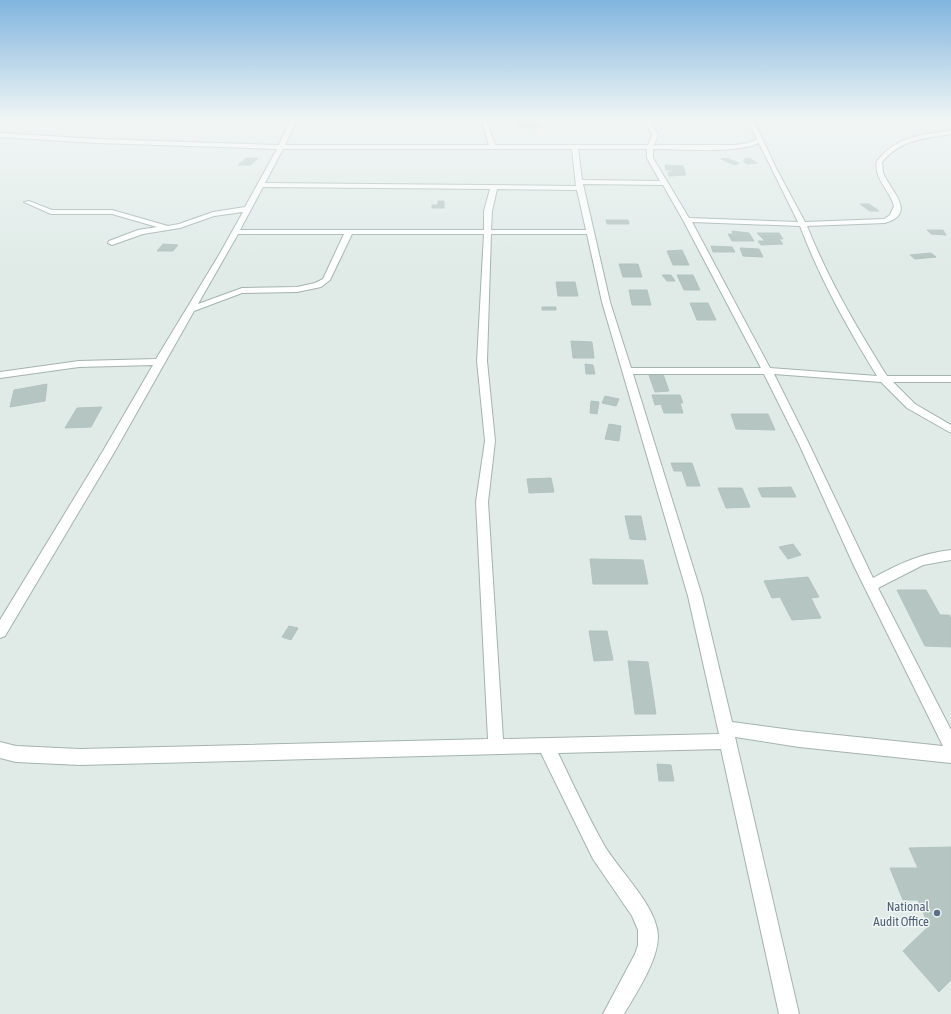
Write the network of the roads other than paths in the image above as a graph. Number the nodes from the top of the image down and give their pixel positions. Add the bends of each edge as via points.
1 (270, 166) edge
2 (577, 166) edge
3 (655, 166) edge
4 (773, 166) edge
5 (879, 166) edge
6 (666, 183) junction
7 (260, 185) junction
8 (579, 185) junction
9 (494, 186) junction
10 (27, 202) dead end
11 (247, 209) junction
12 (687, 220) junction
13 (802, 224) junction
14 (168, 228) junction
15 (235, 232) junction
16 (349, 232) junction
17 (488, 232) junction
18 (590, 232) junction
19 (112, 243) dead end
20 (190, 310) junction
21 (158, 362) junction
22 (627, 371) junction
23 (767, 371) junction
24 (0, 374) edge
25 (884, 379) junction
26 (951, 379) edge
27 (951, 430) edge
28 (951, 555) edge
29 (870, 586) junction
30 (0, 632) edge
31 (727, 735) junction
32 (546, 746) junction
33 (951, 746) edge
34 (496, 748) junction
35 (0, 750) edge
36 (951, 755) edge
37 (613, 1014) edge
38 (789, 1014) edge

1 - 7 street
2 - 8 street
3 - 6 street
4 - 13 street
5 - 13 street via 880,173 898,204 898,213 895,217 873,222
6 - 8 street
6 - 12 street
7 - 9 street
7 - 11 street
8 - 9 street
8 - 18 street
9 - 17 street via 488,211
10 - 14 street via 51,212 112,212
11 - 14 street via 212,214 185,225
11 - 15 street
12 - 13 street
12 - 23 street
13 - 25 street via 816,258 851,326
14 - 19 street via 136,234
15 - 16 street
15 - 20 street
16 - 17 street
16 - 20 street via 322,284 303,288 241,291
17 - 18 street
17 - 34 street via 482,361 490,440 482,502
18 - 22 street via 606,302
20 - 21 street
21 - 24 street via 106,361 47,366
21 - 30 street via 105,458
22 - 23 street
22 - 31 street via 695,596
23 - 25 street
23 - 29 street
25 - 26 street
25 - 27 street via 911,406
28 - 29 street via 937,555 914,562
29 - 33 street
31 - 32 street
31 - 36 street via 799,739
31 - 38 street
32 - 34 street
32 - 37 street via 600,855 642,914 648,938 642,961
34 - 35 street via 80,757 16,754

